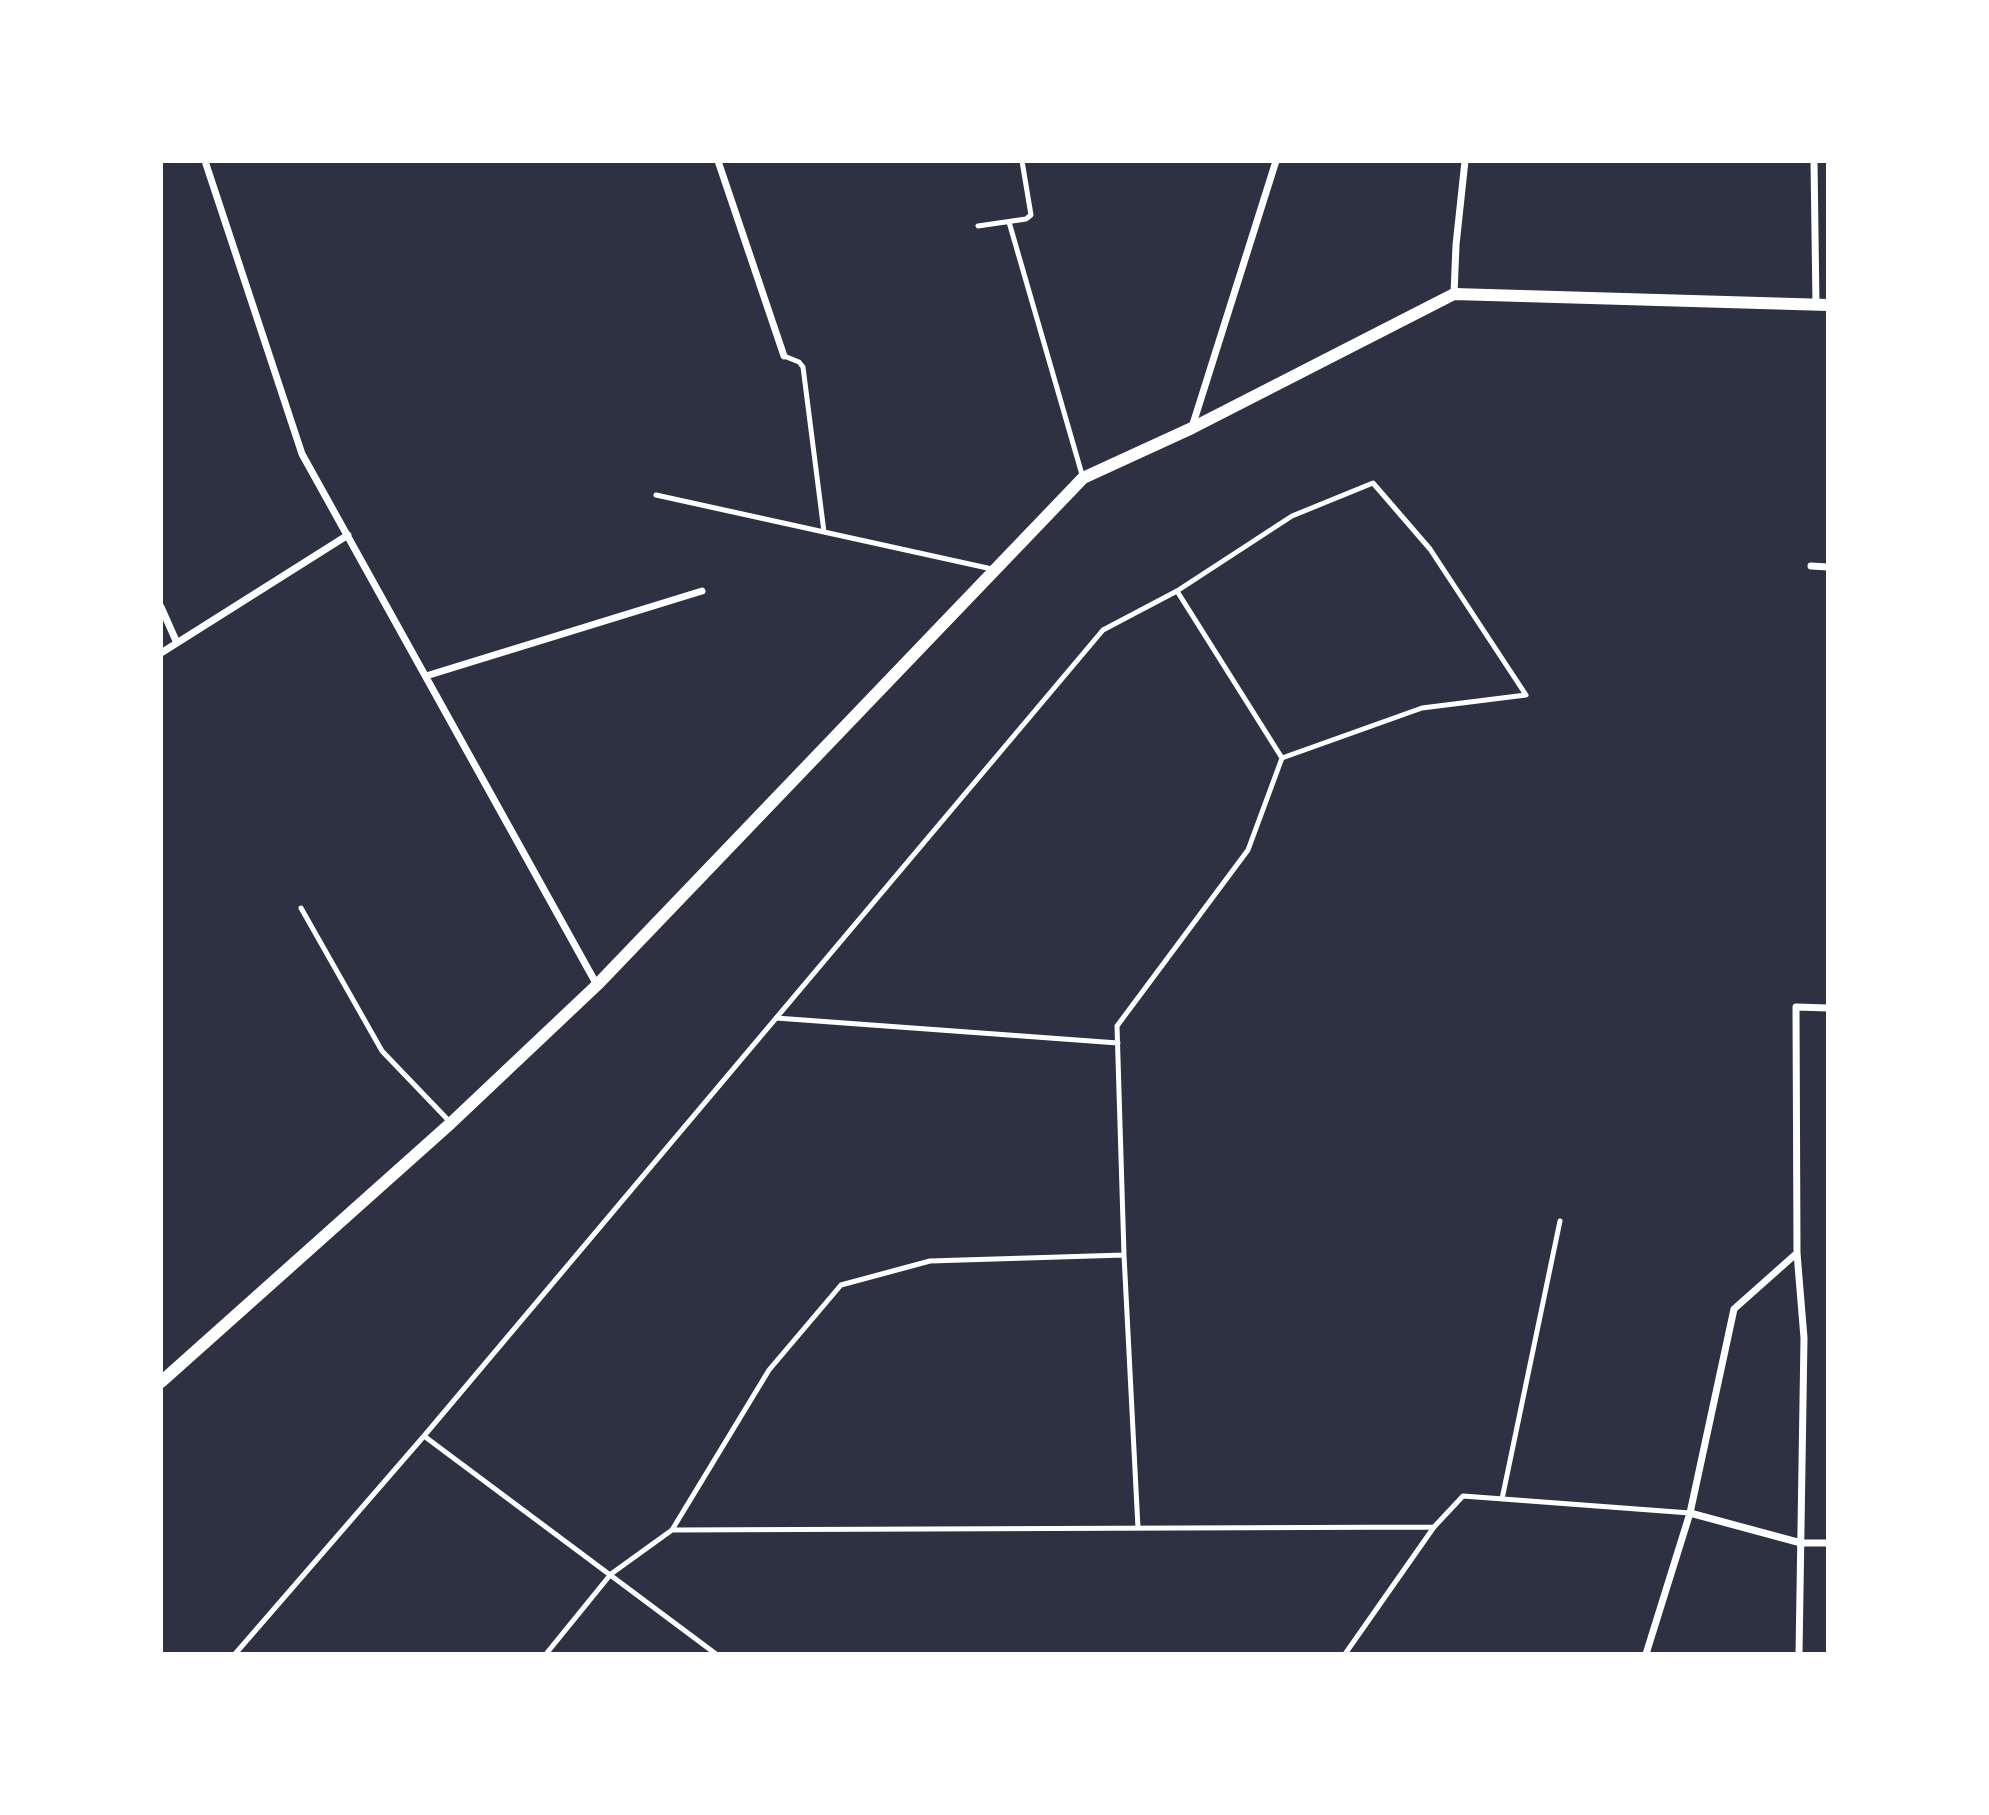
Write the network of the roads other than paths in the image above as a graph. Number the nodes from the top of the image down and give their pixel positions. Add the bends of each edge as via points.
1 (205, 161) edge
2 (718, 161) edge
3 (1022, 161) edge
4 (1276, 161) edge
5 (1465, 161) edge
6 (1814, 161) edge
7 (1009, 222) junction
8 (978, 226) dead end
9 (1454, 294) junction
10 (1822, 305) edge
11 (785, 356) joint
12 (1192, 428) junction
13 (1083, 478) junction
14 (656, 495) dead end
15 (824, 532) junction
16 (348, 536) junction
17 (1811, 566) dead end
18 (1828, 567) edge
19 (995, 569) junction
20 (702, 591) dead end
21 (1177, 591) junction
22 (161, 607) edge
23 (177, 643) junction
24 (161, 653) edge
25 (426, 677) junction
26 (1282, 758) junction
27 (301, 908) dead end
28 (597, 985) junction
29 (1828, 1008) edge
30 (776, 1018) junction
31 (1118, 1043) junction
32 (452, 1123) junction
33 (1560, 1221) dead end
34 (1797, 1253) junction
35 (1124, 1255) junction
36 (161, 1382) edge
37 (424, 1436) junction
38 (1502, 1499) junction
39 (1690, 1513) junction
40 (1434, 1527) junction
41 (1139, 1528) junction
42 (672, 1530) junction
43 (1801, 1543) junction
44 (1828, 1543) edge
45 (611, 1574) junction
46 (235, 1654) edge
47 (546, 1654) edge
48 (716, 1654) edge
49 (1345, 1654) edge
50 (1646, 1654) edge
51 (1799, 1654) edge

1 - 16 street via 302,454
2 - 11 street
3 - 7 lane via 1031,215
4 - 12 street
5 - 9 street
6 - 10 street
7 - 8 lane
7 - 13 lane
9 - 10 street
9 - 12 street
11 - 15 lane via 803,368
12 - 13 street
13 - 19 street
14 - 15 lane
15 - 19 lane
16 - 23 street
16 - 25 street
17 - 18 street
19 - 28 street
20 - 25 street
21 - 26 lane
21 - 26 lane via 1292,516 1373,482 1430,550 1526,695 1422,708
21 - 30 lane via 1103,631
22 - 23 street
23 - 24 street
25 - 28 street
26 - 31 lane via 1248,850 1117,1026
27 - 32 lane via 382,1051
28 - 32 street
29 - 34 street via 1796,1007
30 - 31 lane
30 - 37 lane
31 - 35 lane
32 - 36 street
33 - 38 lane
34 - 39 street via 1734,1309
34 - 43 street via 1804,1338
35 - 41 lane
35 - 42 lane via 930,1261 841,1286 769,1370
37 - 45 lane
37 - 46 lane
38 - 39 lane
38 - 40 lane via 1463,1496
39 - 43 street
39 - 50 street
40 - 41 lane
40 - 49 lane
41 - 42 lane
42 - 45 lane
43 - 44 street
43 - 51 street
45 - 47 lane
45 - 48 lane

